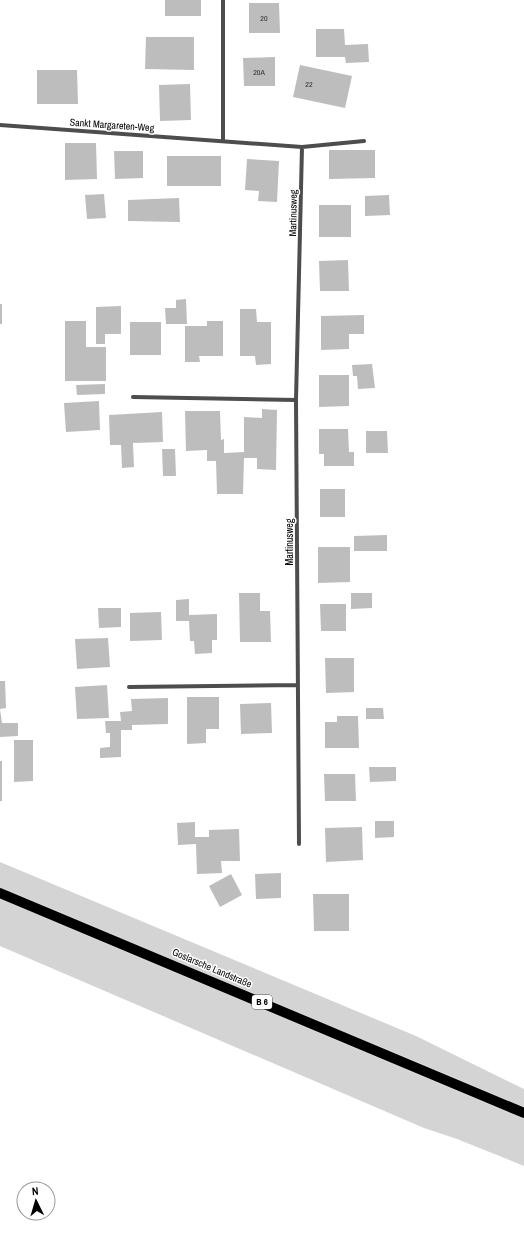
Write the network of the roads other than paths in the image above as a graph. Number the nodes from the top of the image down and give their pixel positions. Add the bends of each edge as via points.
1 (223, 0) edge
2 (0, 125) edge
3 (223, 140) junction
4 (364, 141) dead end
5 (302, 147) junction
6 (133, 397) dead end
7 (296, 400) junction
8 (297, 685) junction
9 (129, 687) dead end
10 (299, 844) dead end
11 (0, 893) edge
12 (524, 1112) edge

1 - 3 street
2 - 3 street, Sankt Margareten-Weg
3 - 5 street, Sankt Margareten-Weg
4 - 5 street, Sankt Margareten-Weg
5 - 7 street, Martinusweg
6 - 7 street
7 - 8 street, Martinusweg
8 - 9 street
8 - 10 street, Martinusweg
11 - 12 main road, Goslarsche Landstraße / B 6

